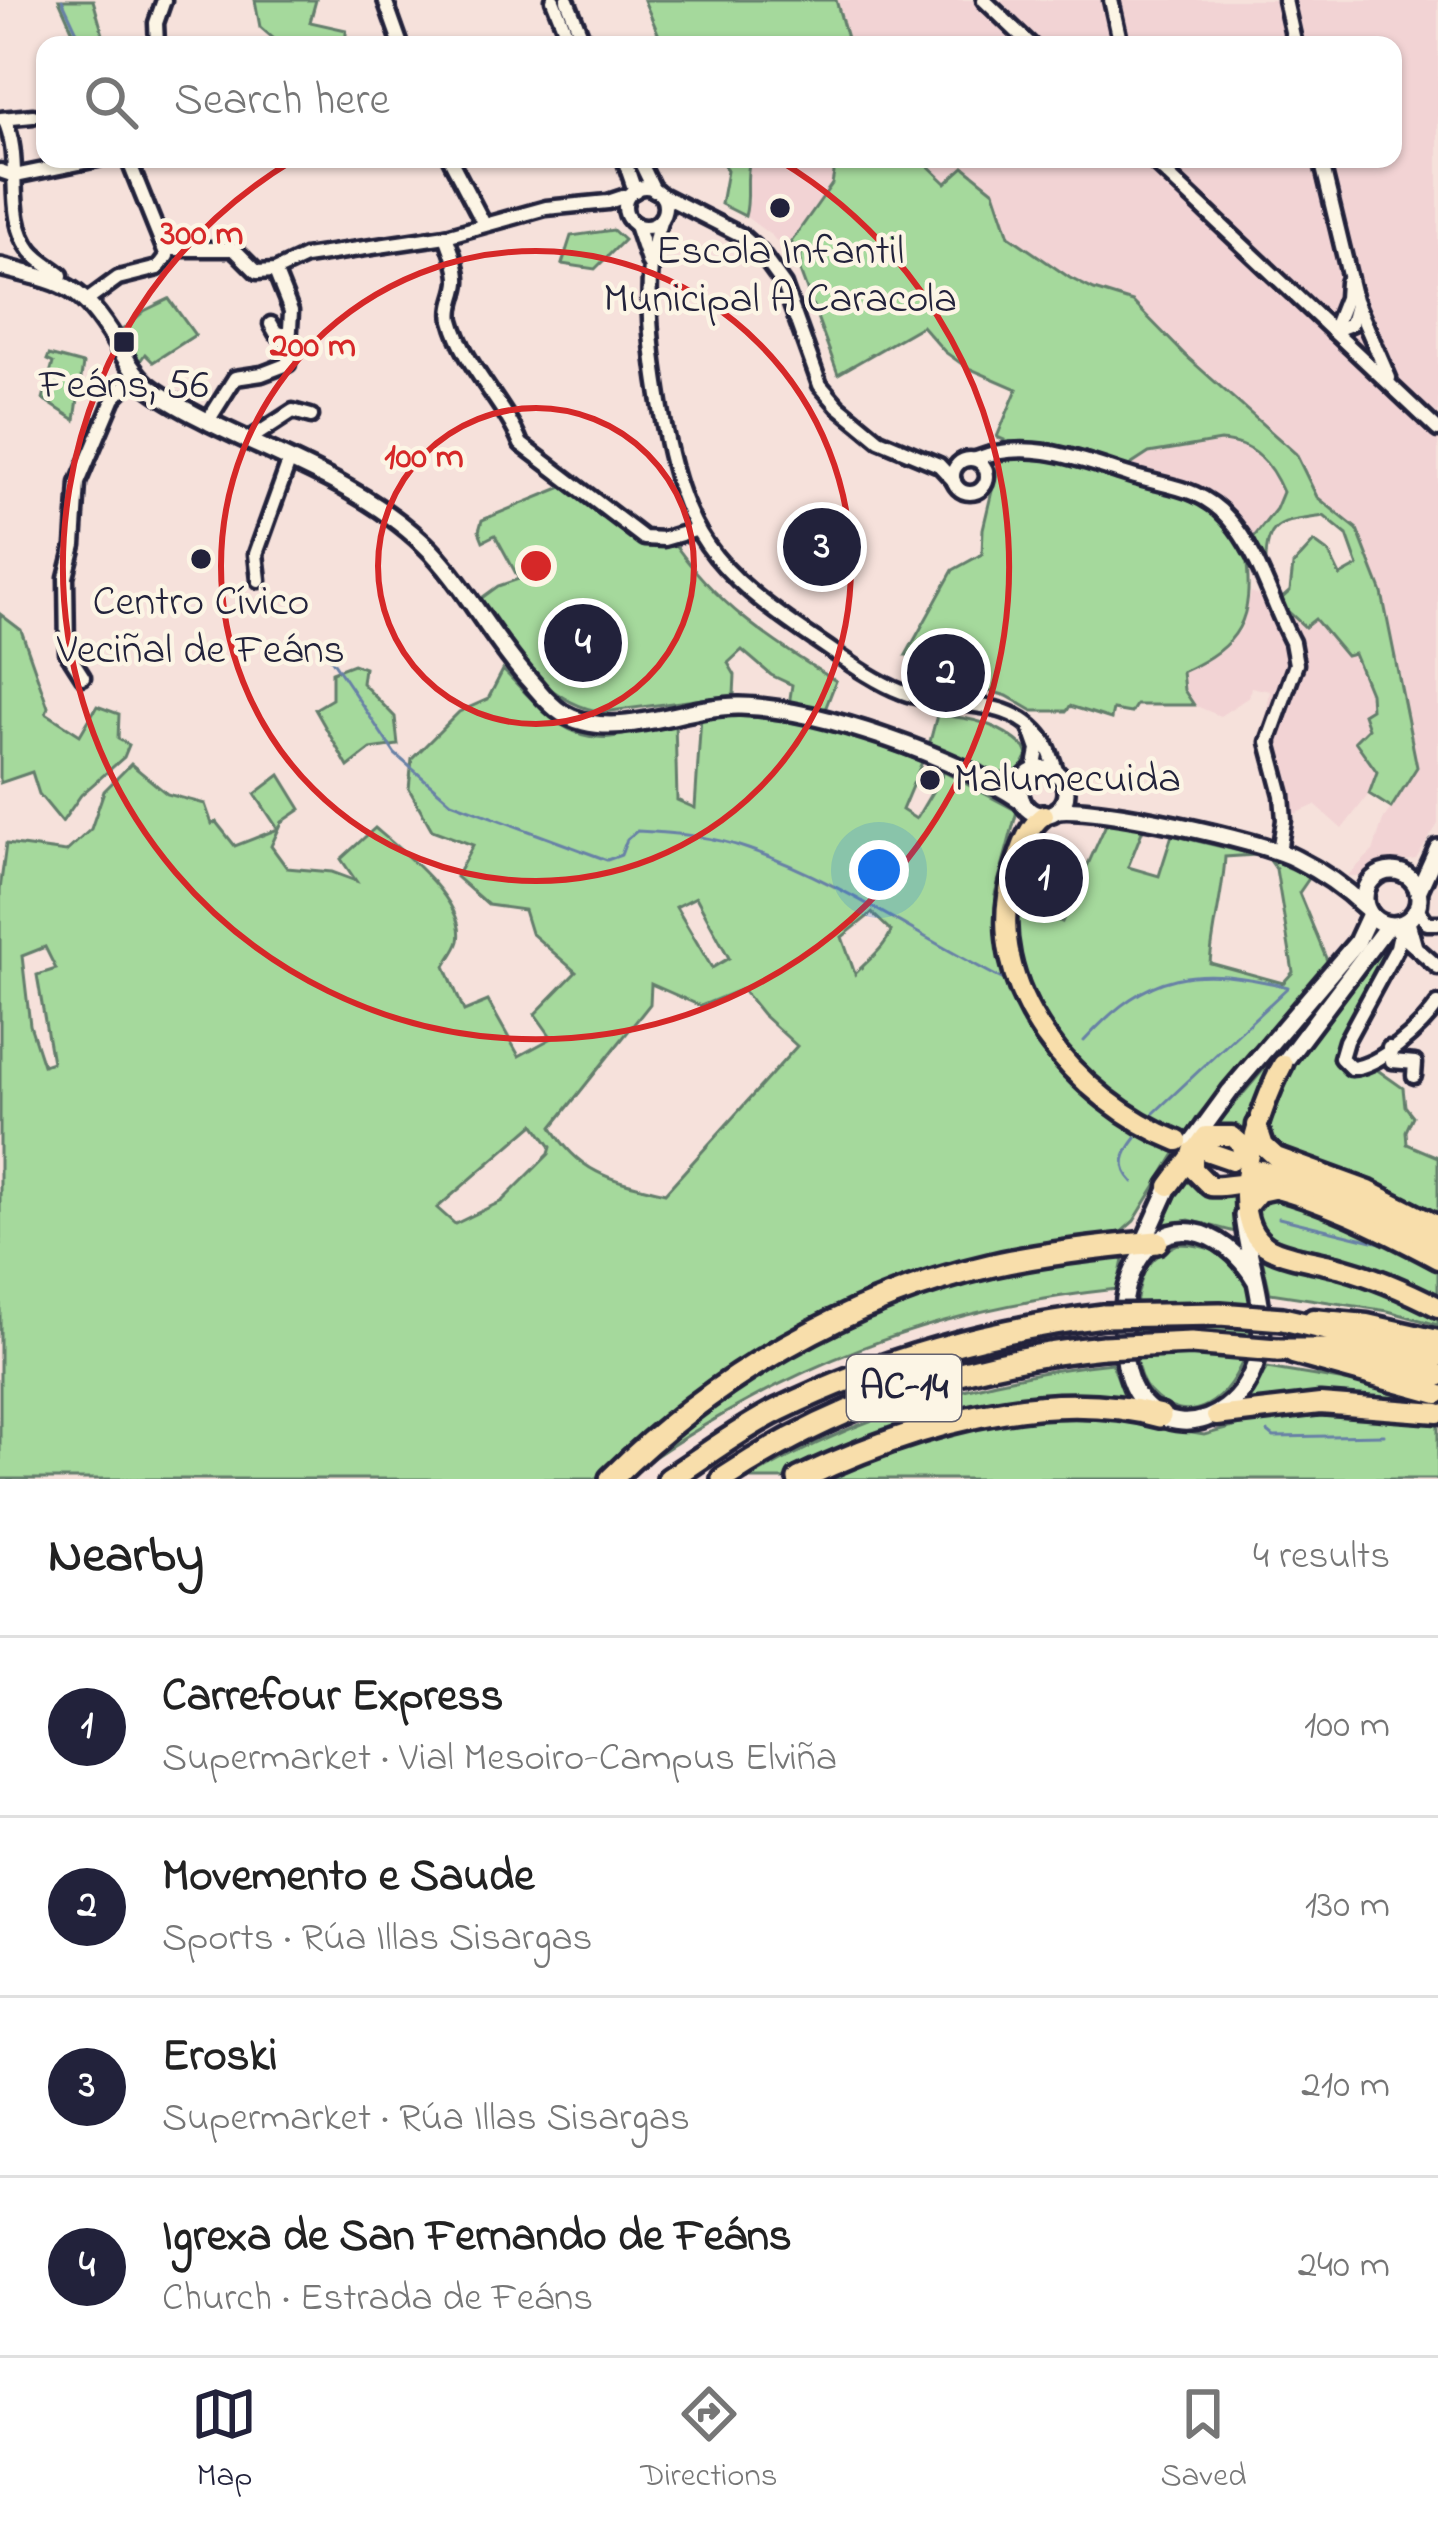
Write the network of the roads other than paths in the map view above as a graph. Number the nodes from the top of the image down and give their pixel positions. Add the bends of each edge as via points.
1 (164, 0) edge
2 (385, 0) edge
3 (553, 0) edge
4 (567, 0) edge
5 (984, 0) edge
6 (1111, 0) edge
7 (1285, 0) edge
8 (157, 36) edge
9 (398, 36) edge
10 (567, 36) edge
11 (582, 36) edge
12 (1022, 36) edge
13 (1119, 36) edge
14 (1293, 36) edge
15 (33, 116) dead end
16 (2, 119) edge
17 (54, 168) edge
18 (132, 168) edge
19 (455, 168) edge
20 (627, 168) edge
21 (644, 168) edge
22 (1161, 168) edge
23 (1166, 168) edge
24 (1323, 168) edge
25 (0, 171) edge
26 (1168, 174) junction
27 (15, 176) junction
28 (657, 192) junction
29 (632, 193) junction
30 (590, 204) junction
31 (700, 214) junction
32 (662, 218) junction
33 (634, 223) junction
34 (484, 224) junction
35 (448, 243) junction
36 (165, 249) junction
37 (650, 265) junction
38 (0, 267) edge
39 (275, 271) junction
40 (60, 283) junction
41 (88, 300) junction
42 (1350, 305) junction
43 (1314, 313) junction
44 (271, 324) dead end
45 (1333, 331) junction
46 (288, 335) junction
47 (137, 374) junction
48 (1395, 390) junction
49 (310, 416) dead end
50 (208, 421) junction
51 (1438, 430) edge
52 (247, 441) junction
53 (929, 460) junction
54 (969, 460) junction
55 (289, 462) junction
56 (954, 482) junction
57 (695, 530) junction
58 (259, 580) dead end
59 (83, 677) dead end
60 (1030, 729) junction
61 (1030, 775) junction
62 (984, 779) junction
63 (1061, 779) junction
64 (1111, 812) junction
65 (1036, 813) junction
66 (1438, 848) edge
67 (1279, 852) junction
68 (1406, 875) junction
69 (1330, 880) junction
70 (1369, 884) junction
71 (1368, 910) junction
72 (1404, 917) junction
73 (1438, 923) edge
74 (1438, 967) edge
75 (1438, 1004) edge
76 (1390, 1048) junction
77 (1283, 1064) junction
78 (1414, 1076) dead end
79 (1257, 1125) junction
80 (1192, 1148) junction
81 (1238, 1158) junction
82 (1250, 1179) junction
83 (1169, 1186) junction
84 (1274, 1190) junction
85 (1247, 1206) junction
86 (1438, 1226) edge
87 (1438, 1242) edge
88 (1141, 1244) junction
89 (1438, 1258) edge
90 (1255, 1280) junction
91 (1438, 1306) edge
92 (1283, 1318) junction
93 (1438, 1340) edge
94 (1277, 1350) junction
95 (1438, 1355) edge
96 (1438, 1375) edge
97 (1438, 1394) edge
98 (1438, 1413) edge
99 (1160, 1416) junction
100 (1216, 1416) junction
101 (610, 1479) edge
102 (669, 1479) edge
103 (723, 1479) edge
104 (799, 1479) edge

1 - 8 street
2 - 9 street
3 - 10 street
4 - 11 street
5 - 12 street
6 - 13 street
7 - 14 street
15 - 16 street
16 - 27 street
17 - 27 street
18 - 36 street
19 - 34 street
20 - 29 street
21 - 28 street
22 - 26 street
23 - 26 street
24 - 42 street
25 - 27 street
26 - 43 street
27 - 40 street via 26,245 61,275
28 - 29 street
28 - 31 street
28 - 32 street
29 - 30 street
29 - 33 street via 626,208
30 - 33 street
30 - 34 street
31 - 32 street
31 - 53 street via 741,235 776,272 820,385 838,406 879,440
32 - 33 street via 650,227
32 - 37 street
33 - 37 street
34 - 35 street
35 - 39 street via 305,257
35 - 57 street via 458,278 453,322 528,452 644,538
36 - 39 street via 233,249 256,272
36 - 41 street via 158,268 118,278
37 - 57 street via 665,433
38 - 40 street
39 - 46 street via 291,311
40 - 41 street
41 - 47 street
42 - 43 street
42 - 45 street via 1351,324
42 - 48 street
43 - 45 street
44 - 46 street
45 - 48 street
46 - 50 street via 288,364 235,378
47 - 50 street
47 - 59 street via 114,398 78,483 67,628 68,652
48 - 51 street
49 - 52 street via 293,411
50 - 52 street
52 - 55 street
53 - 54 street
53 - 56 street
54 - 56 street
54 - 56 street via 987,470 985,485 972,493
54 - 67 street via 998,450 1086,459 1185,487 1232,522 1296,664 1268,742 1282,794
55 - 58 street via 256,554
55 - 62 street via 355,492 422,541 557,711 615,725 718,706 770,709 846,725
57 - 60 street via 760,601 883,683 936,701 997,708
60 - 61 street via 1038,750
60 - 63 street
61 - 62 street
61 - 63 street via 1049,770
61 - 65 street via 1021,789
62 - 65 street
63 - 64 street
63 - 65 street via 1064,801
64 - 65 street
64 - 67 street
65 - 80 main road via 1008,918 1036,1020 1084,1084
66 - 68 street
66 - 72 street
67 - 69 street
68 - 70 street via 1386,872
68 - 72 street
69 - 70 street
69 - 71 street
70 - 71 street
71 - 72 street
71 - 83 street via 1357,942 1198,1132
72 - 73 street
72 - 74 street via 1415,946
72 - 76 street via 1341,1058 1359,1068
72 - 77 street
75 - 76 street
76 - 78 street via 1392,1060 1415,1063
77 - 79 main road
77 - 81 street
79 - 82 main road
79 - 86 main road via 1276,1157
80 - 81 main road via 1220,1133 1236,1139
80 - 82 main road via 1193,1169 1205,1184
80 - 83 main road
81 - 82 street
82 - 84 main road
82 - 85 main road
82 - 87 main road via 1365,1205
82 - 90 street via 1245,1235
83 - 88 street
84 - 85 main road
84 - 89 main road
85 - 91 main road via 1253,1232 1269,1248
88 - 90 street via 1208,1233
88 - 99 street via 1125,1297 1124,1357 1131,1386
88 - 101 highway via 991,1266 898,1293 740,1374
90 - 100 street via 1262,1313 1257,1362
92 - 93 main road, AC-14
92 - 95 highway, AC-14
92 - 102 highway, AC-14, bridge via 1103,1316 983,1334 774,1412
94 - 96 highway, AC-14 via 1329,1350
94 - 97 main road
94 - 103 highway, AC-14, bridge via 1103,1346 1017,1359 903,1389 766,1450
98 - 100 main road via 1320,1404
99 - 100 street via 1191,1424
99 - 104 highway via 1086,1405 1022,1409 910,1436

